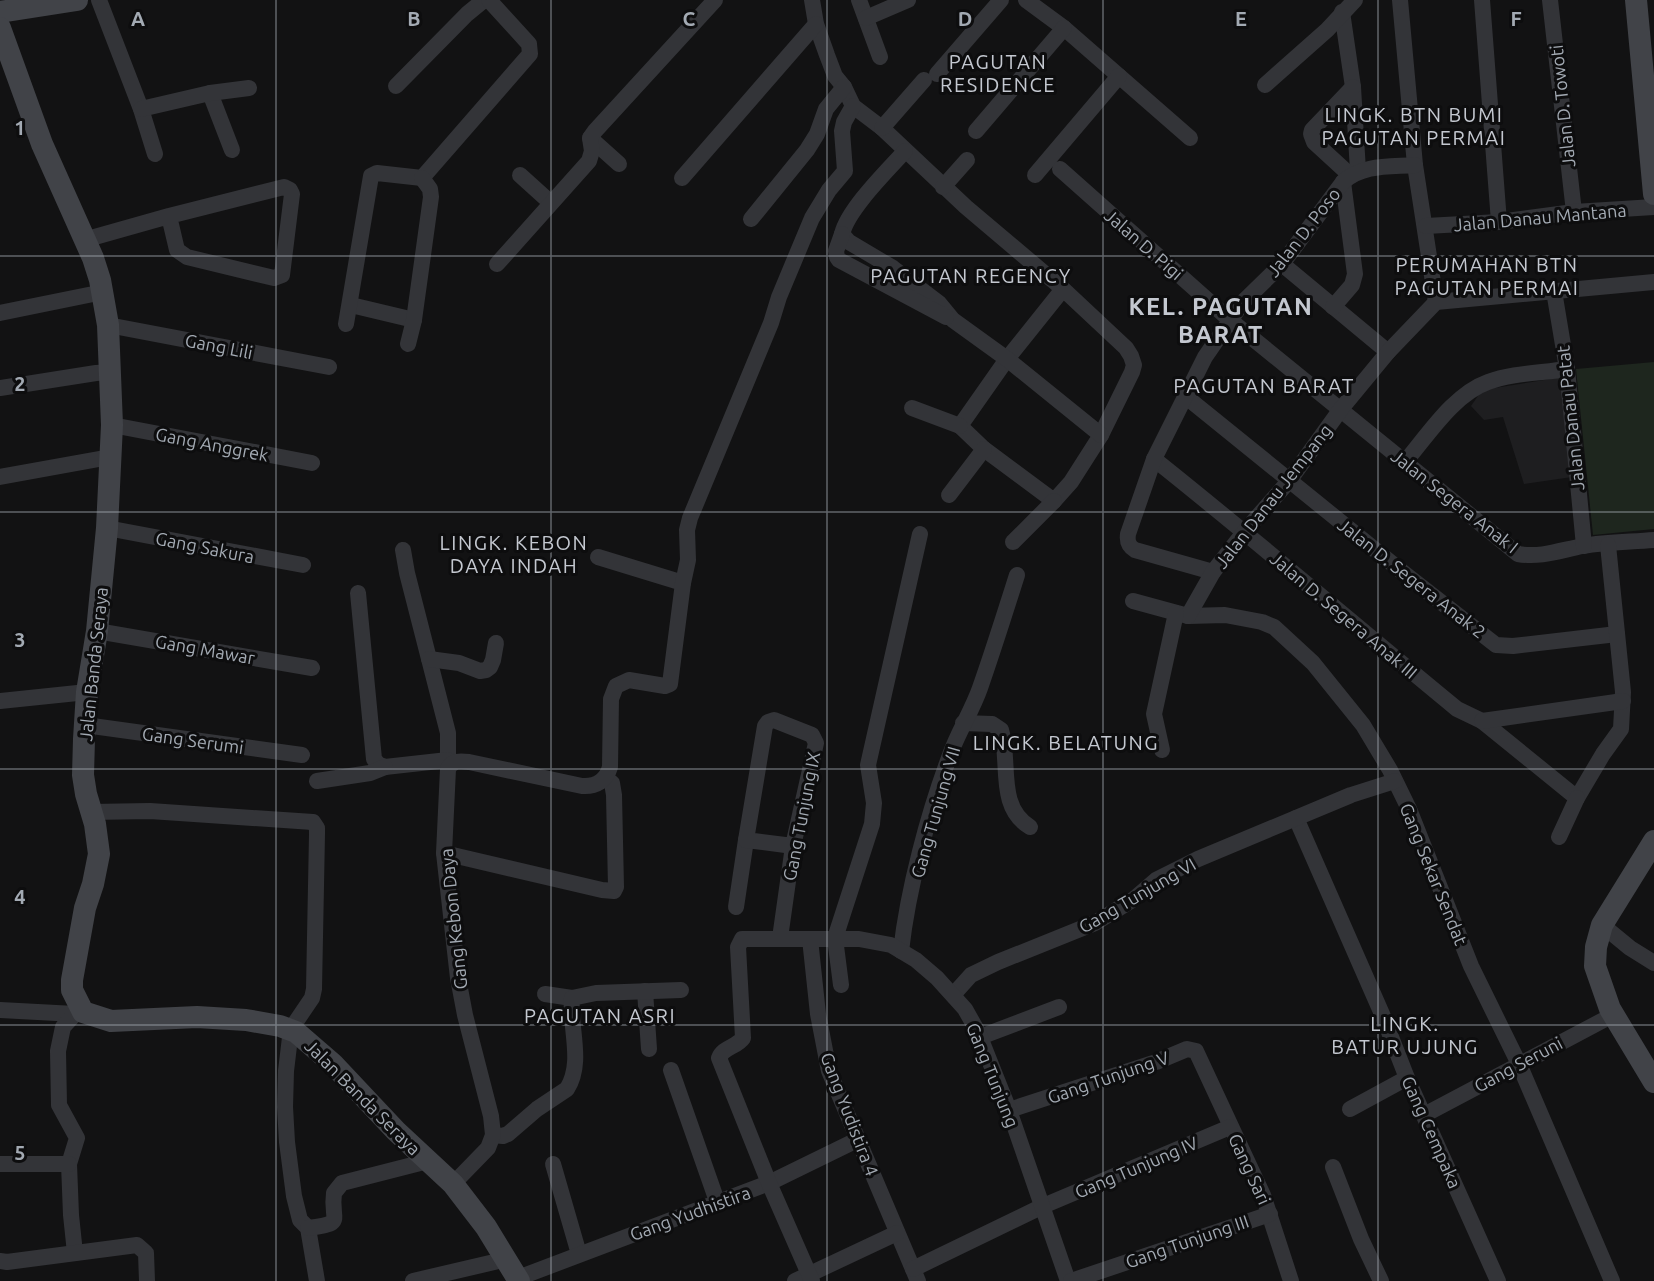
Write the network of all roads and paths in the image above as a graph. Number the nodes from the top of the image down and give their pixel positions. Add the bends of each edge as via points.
1 (77, 0) edge
2 (99, 0) edge
3 (484, 0) edge
4 (489, 0) edge
5 (715, 0) edge
6 (812, 0) edge
7 (859, 0) edge
8 (908, 0) edge
9 (1001, 0) edge
10 (1026, 0) edge
11 (1354, 0) edge
12 (1400, 0) edge
13 (1482, 0) edge
14 (1550, 0) edge
15 (1636, 0) edge
16 (0, 12) edge
17 (1342, 12) junction
18 (866, 18) junction
19 (816, 24) junction
20 (0, 28) edge
21 (1064, 28) junction
22 (880, 57) dead end
23 (1119, 76) junction
24 (1265, 85) dead end
25 (396, 86) dead end
26 (844, 87) junction
27 (1353, 87) junction
28 (249, 88) dead end
29 (210, 93) junction
30 (853, 106) junction
31 (141, 109) junction
32 (882, 128) junction
33 (976, 130) dead end
34 (590, 138) junction
35 (1190, 138) dead end
36 (232, 150) dead end
37 (904, 151) junction
38 (155, 154) dead end
39 (967, 160) dead end
40 (619, 164) dead end
41 (1415, 165) junction
42 (1060, 170) dead end
43 (1035, 175) dead end
44 (520, 176) dead end
45 (1351, 176) junction
46 (422, 178) junction
47 (682, 178) dead end
48 (944, 187) junction
49 (1654, 194) edge
50 (551, 203) junction
51 (1654, 207) edge
52 (1574, 212) junction
53 (169, 216) junction
54 (751, 219) dead end
55 (1499, 222) junction
56 (1426, 226) junction
57 (842, 234) junction
58 (84, 240) junction
59 (497, 264) dead end
60 (1282, 264) junction
61 (893, 268) junction
62 (1654, 282) edge
63 (883, 283) junction
64 (1063, 289) junction
65 (1554, 291) junction
66 (103, 292) junction
67 (1436, 302) junction
68 (351, 305) junction
69 (1333, 307) junction
70 (0, 313) edge
71 (1233, 316) junction
72 (414, 320) junction
73 (952, 320) junction
74 (346, 324) dead end
75 (108, 325) junction
76 (408, 344) dead end
77 (1388, 352) junction
78 (1007, 359) junction
79 (329, 367) dead end
80 (1567, 369) junction
81 (111, 372) junction
82 (0, 388) edge
83 (1185, 396) junction
84 (912, 408) dead end
85 (1341, 409) junction
86 (112, 425) junction
87 (960, 426) junction
88 (1101, 435) junction
89 (984, 448) junction
90 (110, 457) junction
91 (1154, 459) junction
92 (1405, 462) junction
93 (312, 463) dead end
94 (0, 477) edge
95 (1289, 481) junction
96 (949, 495) dead end
97 (1054, 501) junction
98 (107, 528) junction
99 (1245, 531) junction
100 (920, 534) dead end
101 (1654, 540) edge
102 (1013, 542) dead end
103 (1608, 545) junction
104 (1584, 546) junction
105 (403, 550) dead end
106 (598, 557) dead end
107 (303, 565) dead end
108 (1213, 572) junction
109 (1017, 575) dead end
110 (683, 583) junction
111 (358, 593) dead end
112 (1133, 600) dead end
113 (1182, 615) junction
114 (97, 631) junction
115 (1617, 634) junction
116 (496, 644) dead end
117 (429, 659) junction
118 (312, 668) dead end
119 (87, 692) junction
120 (0, 701) edge
121 (1623, 701) junction
122 (1482, 721) junction
123 (963, 723) junction
124 (85, 725) junction
125 (1162, 750) dead end
126 (302, 755) dead end
127 (450, 762) junction
128 (385, 767) junction
129 (605, 777) junction
130 (317, 781) dead end
131 (1395, 781) junction
132 (1577, 798) junction
133 (91, 812) junction
134 (1296, 818) junction
135 (1030, 827) dead end
136 (1559, 837) dead end
137 (746, 840) junction
138 (1654, 841) edge
139 (793, 846) junction
140 (444, 853) junction
141 (736, 907) dead end
142 (1602, 925) junction
143 (775, 938) junction
144 (835, 938) junction
145 (810, 939) junction
146 (901, 951) junction
147 (1654, 963) edge
148 (841, 985) dead end
149 (681, 990) dead end
150 (645, 991) junction
151 (545, 994) dead end
152 (953, 995) junction
153 (572, 998) junction
154 (1059, 1007) dead end
155 (0, 1010) edge
156 (79, 1013) junction
157 (1613, 1015) junction
158 (291, 1029) junction
159 (981, 1037) junction
160 (649, 1049) dead end
161 (1202, 1060) joint
162 (1519, 1064) junction
163 (671, 1070) dead end
164 (1407, 1078) junction
165 (1654, 1082) edge
166 (1350, 1109) dead end
167 (1009, 1110) junction
168 (1424, 1114) junction
169 (1230, 1127) junction
170 (493, 1135) junction
171 (860, 1139) junction
172 (428, 1161) junction
173 (0, 1164) edge
174 (69, 1164) junction
175 (553, 1164) dead end
176 (1333, 1167) dead end
177 (769, 1183) junction
178 (453, 1184) junction
179 (718, 1204) junction
180 (1043, 1206) junction
181 (1270, 1214) junction
182 (308, 1228) junction
183 (897, 1233) junction
184 (75, 1253) junction
185 (579, 1254) junction
186 (0, 1261) edge
187 (514, 1273) edge
188 (916, 1275) edge
189 (806, 1279) edge
190 (147, 1281) edge
191 (317, 1281) edge
192 (413, 1281) edge
193 (1070, 1281) edge
194 (1291, 1281) edge
195 (1381, 1281) edge
196 (1498, 1281) edge
197 (1612, 1281) edge

1 - 16 street
2 - 31 street
3 - 25 street
4 - 46 street via 529,44 530,54
5 - 34 street
6 - 19 street
7 - 18 street
8 - 18 street
9 - 32 street
10 - 21 street
11 - 17 street
12 - 41 street
13 - 55 street
14 - 52 street, Jalan D. Towoti
15 - 49 street
17 - 24 street
17 - 27 street
18 - 22 street
19 - 26 street via 835,76
19 - 47 street
20 - 58 street, Jalan Banda Seraya via 42,144
21 - 23 street
21 - 33 street
23 - 35 street
23 - 43 street
26 - 30 street
26 - 54 street via 826,109 807,150
27 - 45 street
27 - 45 street via 1311,134 1314,142
28 - 29 street
29 - 31 street
29 - 36 street
30 - 32 street
30 - 110 street via 842,131 845,171 812,218 690,518
31 - 38 street
32 - 37 street
34 - 40 street
34 - 50 street via 589,161
37 - 48 street
37 - 57 street via 867,193
39 - 48 street
41 - 45 street via 1368,168
41 - 56 street
42 - 71 street, Jalan D. Pigi
44 - 50 street
45 - 60 street, Jalan D. Poso
45 - 69 street via 1355,274 1352,285
46 - 68 street via 376,173 371,176
46 - 72 street via 431,197
48 - 64 street
50 - 59 street
51 - 52 street, Jalan Danau Mantana
52 - 55 street, Jalan Danau Mantana
53 - 53 street via 177,250 187,257 274,278 282,275 290,190 284,187
53 - 58 street
55 - 56 street, Jalan Danau Mantana
56 - 67 street
57 - 61 street
57 - 63 street via 837,257
58 - 66 street, Jalan Banda Seraya
60 - 69 street
60 - 71 street, Jalan D. Poso
61 - 63 street
61 - 73 street via 939,303
62 - 65 street
63 - 73 street
64 - 78 street
64 - 88 street via 1126,348 1134,365
65 - 67 street
65 - 80 street, Jalan Danau Patat
66 - 70 street
66 - 75 street, Jalan Banda Seraya
67 - 77 street, Jalan Danau Jempang
68 - 72 street
68 - 74 street
69 - 77 street
71 - 83 street, Jalan D. Poso
71 - 85 street, Jalan D. Pigi
72 - 76 street
73 - 78 street
75 - 79 street, Gang Lili
75 - 81 street, Jalan Banda Seraya
77 - 85 street, Jalan Danau Jempang
78 - 87 street
78 - 88 street
80 - 92 street via 1498,379 1479,386 1455,404
80 - 104 street, Jalan Danau Patat
81 - 82 street
81 - 86 street, Jalan Banda Seraya
83 - 91 street, Jalan D. Poso
83 - 95 street, Jalan D. Segera Anak 2
84 - 87 street
85 - 92 street, Jalan Segera Anak I
85 - 95 street, Jalan Danau Jempang
86 - 90 street, Jalan Banda Seraya
86 - 93 street, Gang Anggrek
87 - 89 street
88 - 97 street
89 - 96 street
89 - 97 street
90 - 94 street
90 - 98 street, Jalan Banda Seraya
91 - 99 street, Jalan D. Segera Anak III
91 - 108 street, Jalan D. Poso via 1128,534 1129,544 1135,550
92 - 104 street, Jalan Segera Anak I via 1518,554 1548,555
95 - 99 street, Jalan Danau Jempang
95 - 115 street, Jalan D. Segera Anak 2 via 1496,645
97 - 102 street
98 - 107 street, Gang Sakura
98 - 114 street, Jalan Banda Seraya
99 - 108 street, Jalan Danau Jempang
99 - 122 street, Jalan D. Segera Anak III via 1457,709
100 - 144 street via 868,765 874,803 872,824
101 - 103 street, Jalan Segera Anak I
103 - 104 street, Jalan Segera Anak I
103 - 115 street
105 - 117 street, Gang Kebon Daya
106 - 110 street
108 - 113 street, Jalan Danau Jempang
109 - 123 street, Gang Tunjung VII via 979,691
110 - 129 street via 671,682 668,686 629,680 616,686 611,699 610,767
111 - 128 street via 372,748 374,759
112 - 113 street, Gang Sekar Sendat
113 - 125 street, Jalan Danau Jempang via 1154,714
113 - 131 street, Gang Sekar Sendat via 1225,615 1274,627 1313,663 1347,704
114 - 118 street, Gang Mawar
114 - 119 street, Jalan Banda Seraya
115 - 121 street
116 - 117 street via 490,668 486,670
117 - 127 street, Gang Kebon Daya via 448,733
119 - 120 street
119 - 124 street, Jalan Banda Seraya
121 - 122 street
121 - 132 street via 1621,729
122 - 132 street, Jalan D. Segera Anak III
123 - 135 street via 992,724 1001,730 1009,800 1019,818
123 - 146 street, Gang Tunjung VII via 920,852
124 - 126 street, Gang Serumi
124 - 133 street, Jalan Banda Seraya via 83,775
127 - 128 street
127 - 129 street via 469,762 585,786
127 - 140 street, Gang Kebon Daya
128 - 130 street
129 - 140 street via 612,783 614,795 614,891
131 - 134 street, Gang Tunjung VI
131 - 162 street, Gang Sekar Sendat via 1472,966
132 - 136 street
133 - 156 street, Jalan Banda Seraya via 98,838 98,864 85,908 72,980
133 - 158 street via 150,812 315,824 314,989
134 - 152 street, Gang Tunjung VI via 1156,880 1134,900 1095,923 980,971
134 - 164 street, Gang Cempaka
137 - 139 street
137 - 139 street, Gang Tunjung IX via 765,726 774,720 810,734 816,742
137 - 141 street
138 - 142 street
139 - 143 street, Gang Tunjung IX
140 - 170 street, Gang Kebon Daya via 458,978
142 - 147 street
142 - 157 street via 1595,966
143 - 145 street, Gang Tunjung
143 - 177 street, Gang Tunjung via 739,941 742,1038 719,1058
144 - 145 street, Gang Tunjung
144 - 146 street, Gang Tunjung via 891,945
144 - 148 street
145 - 171 street, Gang Yudistira 4 via 829,1071
146 - 152 street, Gang Tunjung via 938,978
149 - 150 street
150 - 153 street
150 - 160 street
151 - 153 street
152 - 159 street, Gang Tunjung
153 - 170 street via 575,1061 570,1085 508,1134
154 - 159 street
155 - 156 street
156 - 158 street, Jalan Banda Seraya via 111,1021 197,1017 246,1020
156 - 174 street via 63,1027 58,1051 60,1105 76,1136
157 - 162 street, Gang Seruni
157 - 165 street
158 - 172 street, Jalan Banda Seraya via 333,1064
158 - 182 street via 286,1071 286,1142 299,1218
159 - 167 street, Gang Tunjung
161 - 167 street, Gang Tunjung V via 1196,1051 1186,1049
161 - 169 street, Gang Sari
162 - 168 street, Gang Seruni
162 - 197 street, Gang Sekar Sendat
163 - 179 street
164 - 166 street
164 - 168 street, Gang Cempaka
167 - 180 street, Gang Tunjung
168 - 196 street, Gang Cempaka
169 - 180 street, Gang Tunjung IV
169 - 181 street, Gang Sari
170 - 178 street via 488,1148
171 - 177 street, Gang Yudhistira
171 - 183 street, Gang Yudistira 4
172 - 178 street, Jalan Banda Seraya
172 - 182 street via 342,1184 333,1192 333,1222
173 - 174 street
174 - 184 street
175 - 185 street
176 - 195 street
177 - 179 street, Gang Yudhistira
177 - 189 street
178 - 187 street, Jalan Banda Seraya
179 - 185 street, Gang Yudhistira
180 - 188 street, Gang Tunjung IV
180 - 193 street, Gang Tunjung
181 - 193 street, Gang Tunjung III
181 - 194 street, Gang Sari
182 - 191 street
183 - 188 street, Gang Yudistira 4
183 - 189 street
184 - 186 street
184 - 190 street via 137,1245 146,1253
185 - 187 street, Gang Yudhistira
187 - 192 street, Gang Yudhistira

